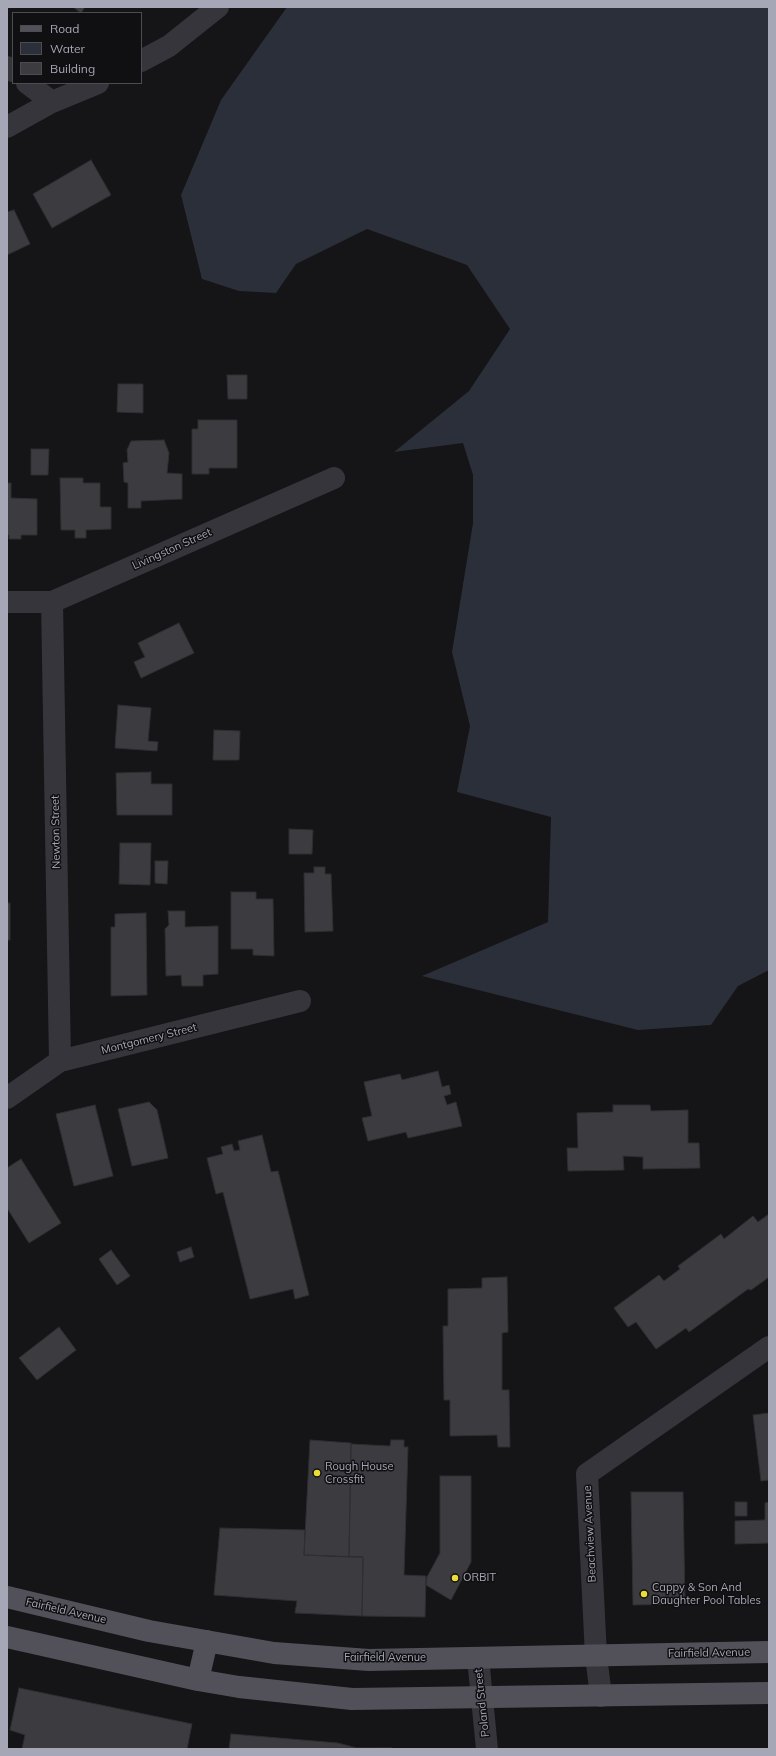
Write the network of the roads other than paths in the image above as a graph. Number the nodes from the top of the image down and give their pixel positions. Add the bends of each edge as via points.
1 (218, 7) edge
2 (142, 60) edge
3 (29, 84) edge
4 (96, 84) edge
5 (52, 102) junction
6 (7, 127) edge
7 (334, 478) dead end
8 (7, 602) edge
9 (52, 602) junction
10 (300, 1000) dead end
11 (60, 1061) junction
12 (7, 1098) edge
13 (769, 1347) edge
14 (7, 1597) edge
15 (7, 1637) edge
16 (207, 1641) junction
17 (769, 1652) edge
18 (596, 1656) junction
19 (478, 1658) junction
20 (198, 1680) junction
21 (769, 1693) edge
22 (601, 1696) junction
23 (480, 1698) junction
24 (486, 1749) edge

1 - 2 street via 169,46
3 - 5 street
4 - 5 street
5 - 6 street
7 - 9 street, Livingston Street
8 - 9 street, Livingston Street
9 - 11 street, Newton Street
10 - 11 street, Montgomery Street
11 - 12 street, Montgomery Street
13 - 18 street, Beachview Avenue via 587,1474
14 - 16 main road, Fairfield Avenue via 149,1631
15 - 20 main road
16 - 19 main road, Fairfield Avenue via 274,1653 369,1660
16 - 20 main road
17 - 18 main road, Fairfield Avenue
18 - 19 main road, Fairfield Avenue
18 - 22 street, Beachview Avenue
19 - 23 street, Poland Street
20 - 23 main road via 352,1699
21 - 22 main road
22 - 23 main road
23 - 24 street, Poland Street

